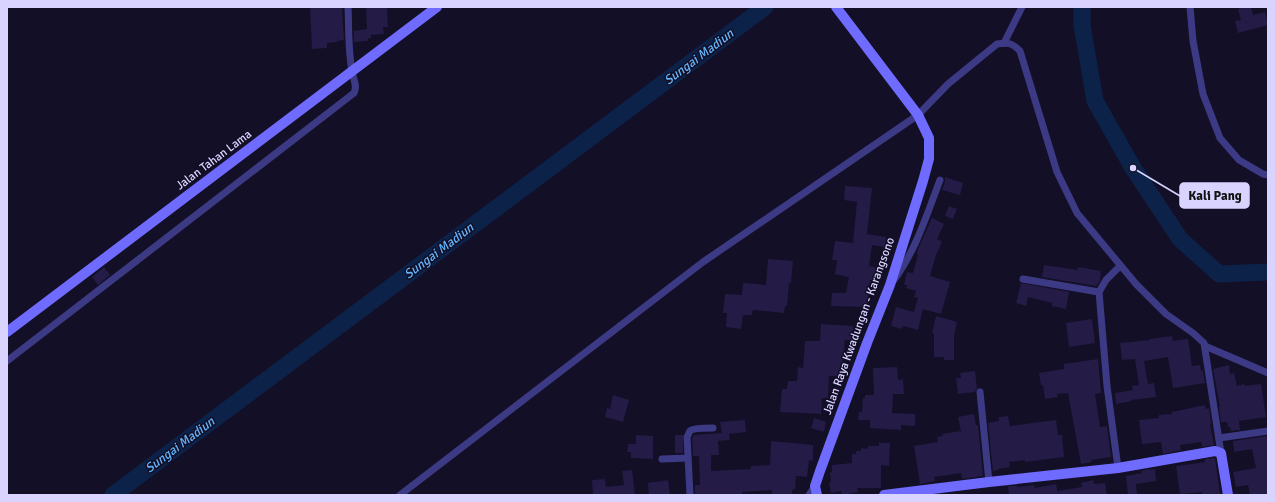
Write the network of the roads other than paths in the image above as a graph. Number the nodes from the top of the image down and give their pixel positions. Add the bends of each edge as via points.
1 (348, 7) edge
2 (436, 7) edge
3 (836, 7) edge
4 (1022, 7) edge
5 (1190, 7) edge
6 (1004, 43) junction
7 (352, 72) junction
8 (918, 115) junction
9 (1268, 175) edge
10 (940, 180) dead end
11 (1120, 266) junction
12 (1023, 279) dead end
13 (890, 284) junction
14 (1099, 292) junction
15 (7, 332) edge
16 (1205, 346) junction
17 (7, 361) edge
18 (1268, 373) edge
19 (980, 392) dead end
20 (713, 428) dead end
21 (1268, 431) edge
22 (1219, 438) junction
23 (1221, 453) junction
24 (688, 458) junction
25 (662, 459) dead end
26 (1118, 468) junction
27 (989, 482) junction
28 (816, 490) edge
29 (400, 495) edge
30 (690, 495) edge
31 (809, 495) edge
32 (884, 495) edge
33 (1228, 495) edge

1 - 7 street
2 - 7 main road, Jalan Tahan Lama
3 - 8 main road, Jalan Raya Kwadungan - Karangsono
4 - 6 street
5 - 9 street via 1193,41 1203,94 1220,138 1238,160
6 - 8 street via 997,44 948,84
6 - 11 street via 1009,42 1020,51 1057,172 1077,213
7 - 15 main road, Jalan Tahan Lama
7 - 17 street via 356,90 354,93
8 - 13 main road, Jalan Raya Kwadungan - Karangsono via 929,138 929,159
8 - 29 street via 702,262
10 - 13 street via 904,267
11 - 14 street via 1106,280
11 - 16 street via 1166,314 1193,333
12 - 14 street
13 - 28 main road, Jalan Raya Kwadungan - Karangsono via 846,397
14 - 26 street via 1107,386
16 - 18 street
16 - 22 street
19 - 27 street
20 - 24 street via 690,431 687,437
21 - 22 street
22 - 23 street
23 - 26 main road via 1215,451
23 - 33 main road
24 - 25 street
24 - 30 street
26 - 27 main road
27 - 32 main road
28 - 31 street

